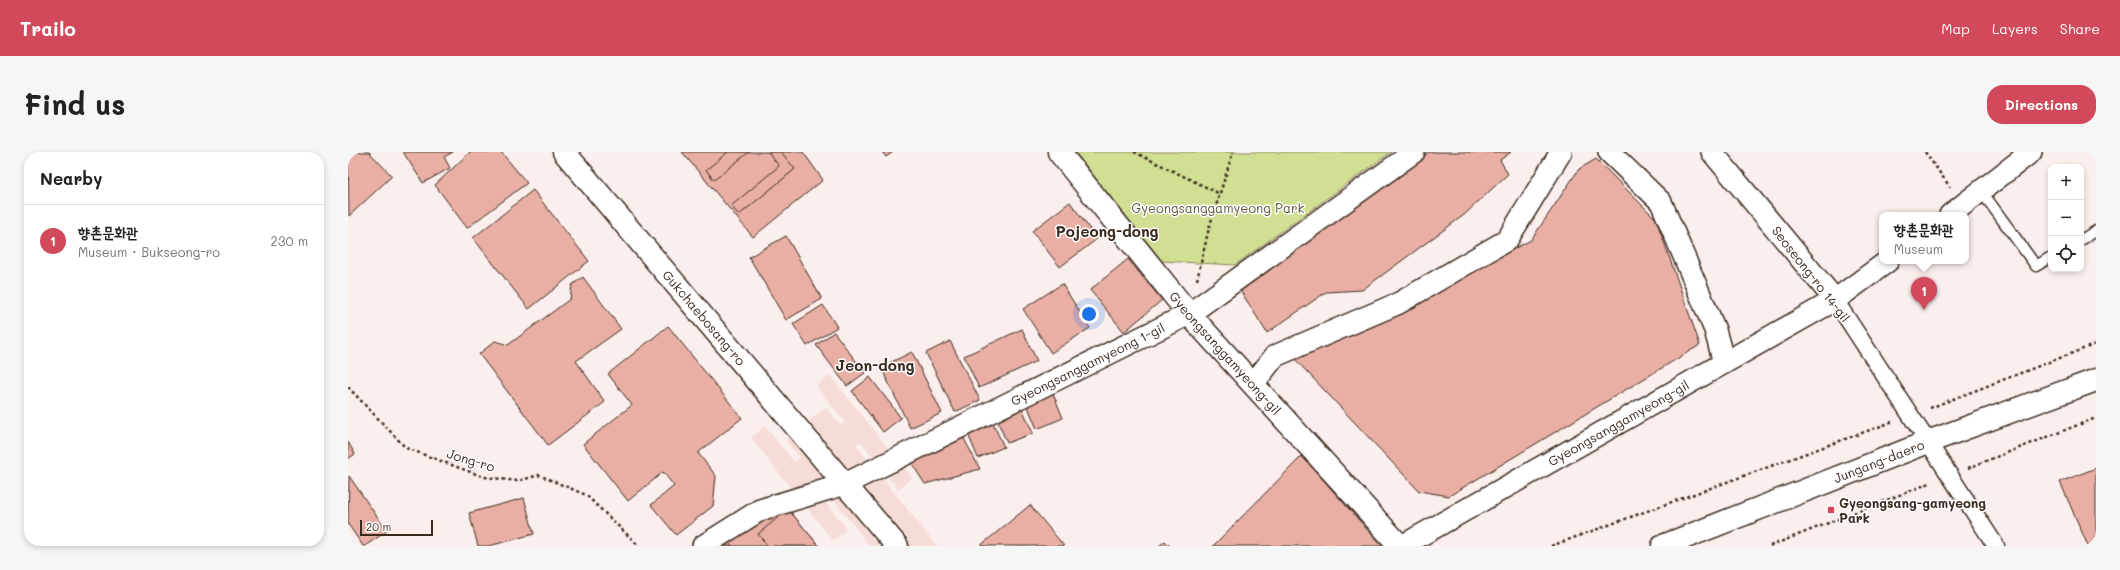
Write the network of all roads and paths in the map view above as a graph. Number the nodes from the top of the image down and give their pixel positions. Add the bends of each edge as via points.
1 (564, 152) edge
2 (1059, 152) edge
3 (1134, 152) edge
4 (1233, 152) edge
5 (1414, 152) edge
6 (1561, 152) edge
7 (1608, 152) edge
8 (1712, 152) edge
9 (1924, 152) edge
10 (2031, 152) edge
11 (1982, 192) junction
12 (1220, 194) junction
13 (1957, 210) edge
14 (2096, 231) edge
15 (2084, 238) edge
16 (2048, 259) edge
17 (1884, 264) edge
18 (1835, 300) junction
19 (1189, 314) junction
20 (2096, 344) edge
21 (1724, 363) junction
22 (2096, 380) edge
23 (1253, 384) junction
24 (348, 387) edge
25 (1910, 416) junction
26 (1928, 442) junction
27 (845, 484) junction
28 (639, 546) edge
29 (703, 546) edge
30 (897, 546) edge
31 (1401, 546) edge
32 (1551, 546) edge
33 (1663, 546) edge
34 (1996, 546) edge

1 - 27 main road, Gukchaebosang-ro
2 - 19 main road, Gyeongsanggamyeong-gil
3 - 12 path
4 - 12 path
5 - 19 street, Gyeongsanggamyeong 1-gil
6 - 23 street via 1507,240 1399,303 1275,356
7 - 21 street via 1661,202 1715,330
8 - 18 street, Seoseong-ro 14-gil
9 - 13 path
10 - 11 street
11 - 13 street
11 - 16 lane via 2036,266
12 - 19 path via 1209,228
14 - 15 lane
17 - 18 street, Gyeongsanggamyeong-gil
18 - 21 street, Gyeongsanggamyeong-gil
18 - 25 street, Seoseong-ro 14-gil
19 - 23 main road, Gyeongsanggamyeong-gil
19 - 27 street, Gyeongsanggamyeong 1-gil
20 - 25 path
21 - 31 street, Gyeongsanggamyeong-gil
22 - 26 main road, Jungang-daero
23 - 31 main road, Gyeongsanggamyeong-gil
24 - 28 path, Jong-ro via 406,448 484,477 518,481 539,475 586,495
25 - 26 street, Seoseong-ro 14-gil
25 - 32 path
26 - 33 main road, Jungang-daero
26 - 34 street, Seoseong-ro 14-gil
27 - 29 street via 760,510
27 - 30 main road, Gukchaebosang-ro

